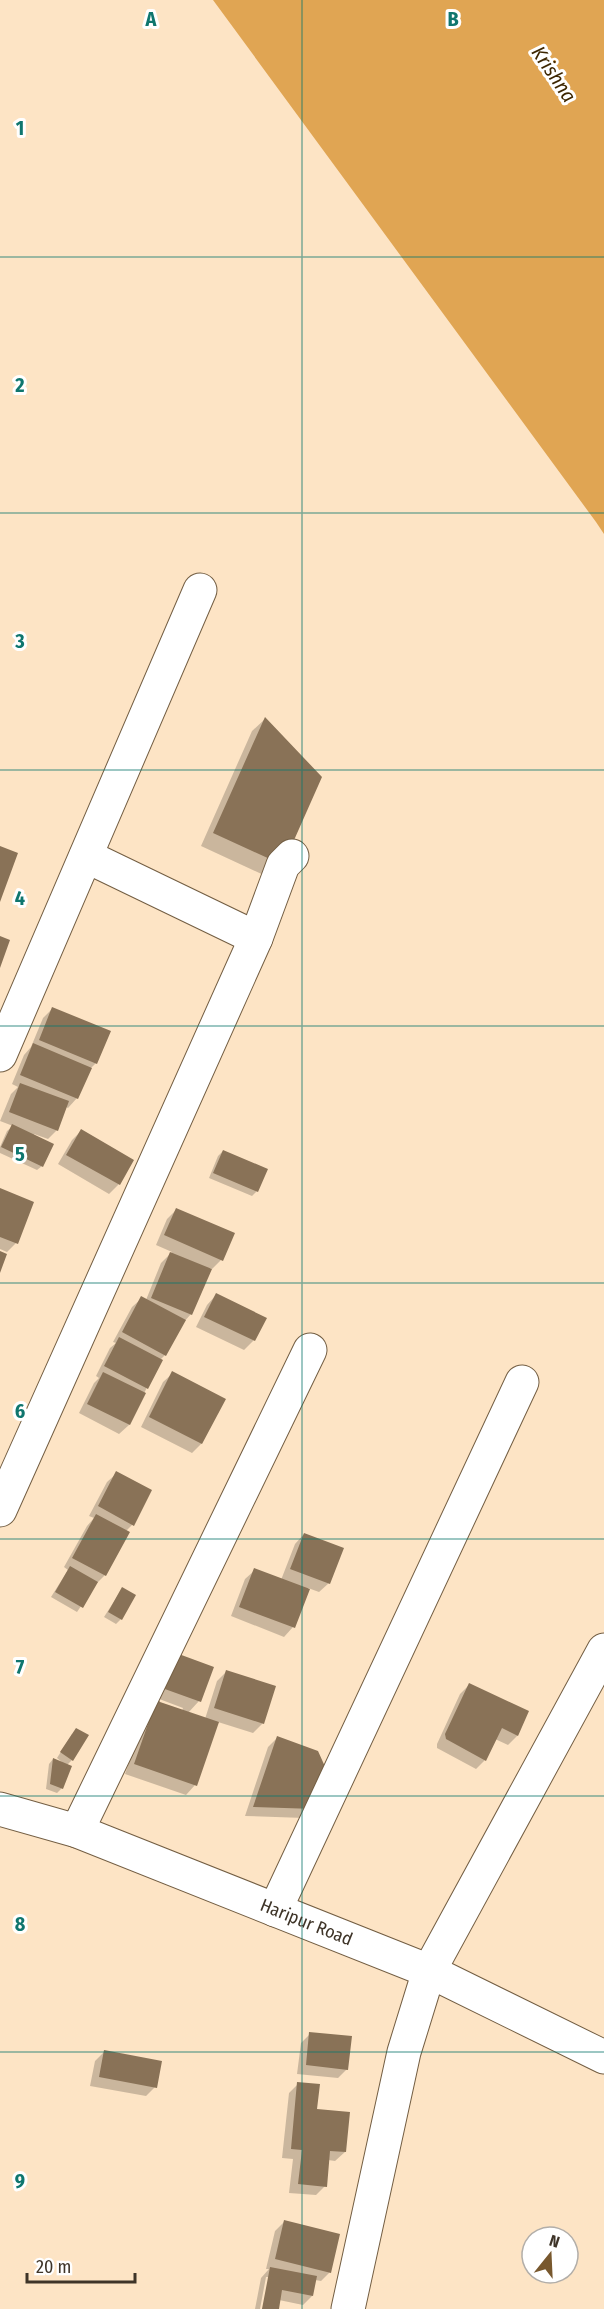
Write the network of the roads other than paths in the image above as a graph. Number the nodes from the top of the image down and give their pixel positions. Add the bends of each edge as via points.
1 (200, 590) dead end
2 (86, 856) junction
3 (292, 856) dead end
4 (256, 938) junction
5 (0, 1056) edge
6 (310, 1350) dead end
7 (522, 1382) dead end
8 (0, 1510) edge
9 (604, 1650) edge
10 (0, 1809) edge
11 (77, 1831) junction
12 (275, 1910) junction
13 (429, 1971) junction
14 (604, 2057) edge
15 (348, 2309) edge

1 - 2 street
2 - 4 street
2 - 5 street
3 - 4 street via 283,865
4 - 8 street
6 - 11 street
7 - 12 street
9 - 13 street
10 - 11 street, Haripur Road
11 - 12 street, Haripur Road
12 - 13 street, Haripur Road
13 - 14 street, Haripur Road
13 - 15 street via 404,2052

